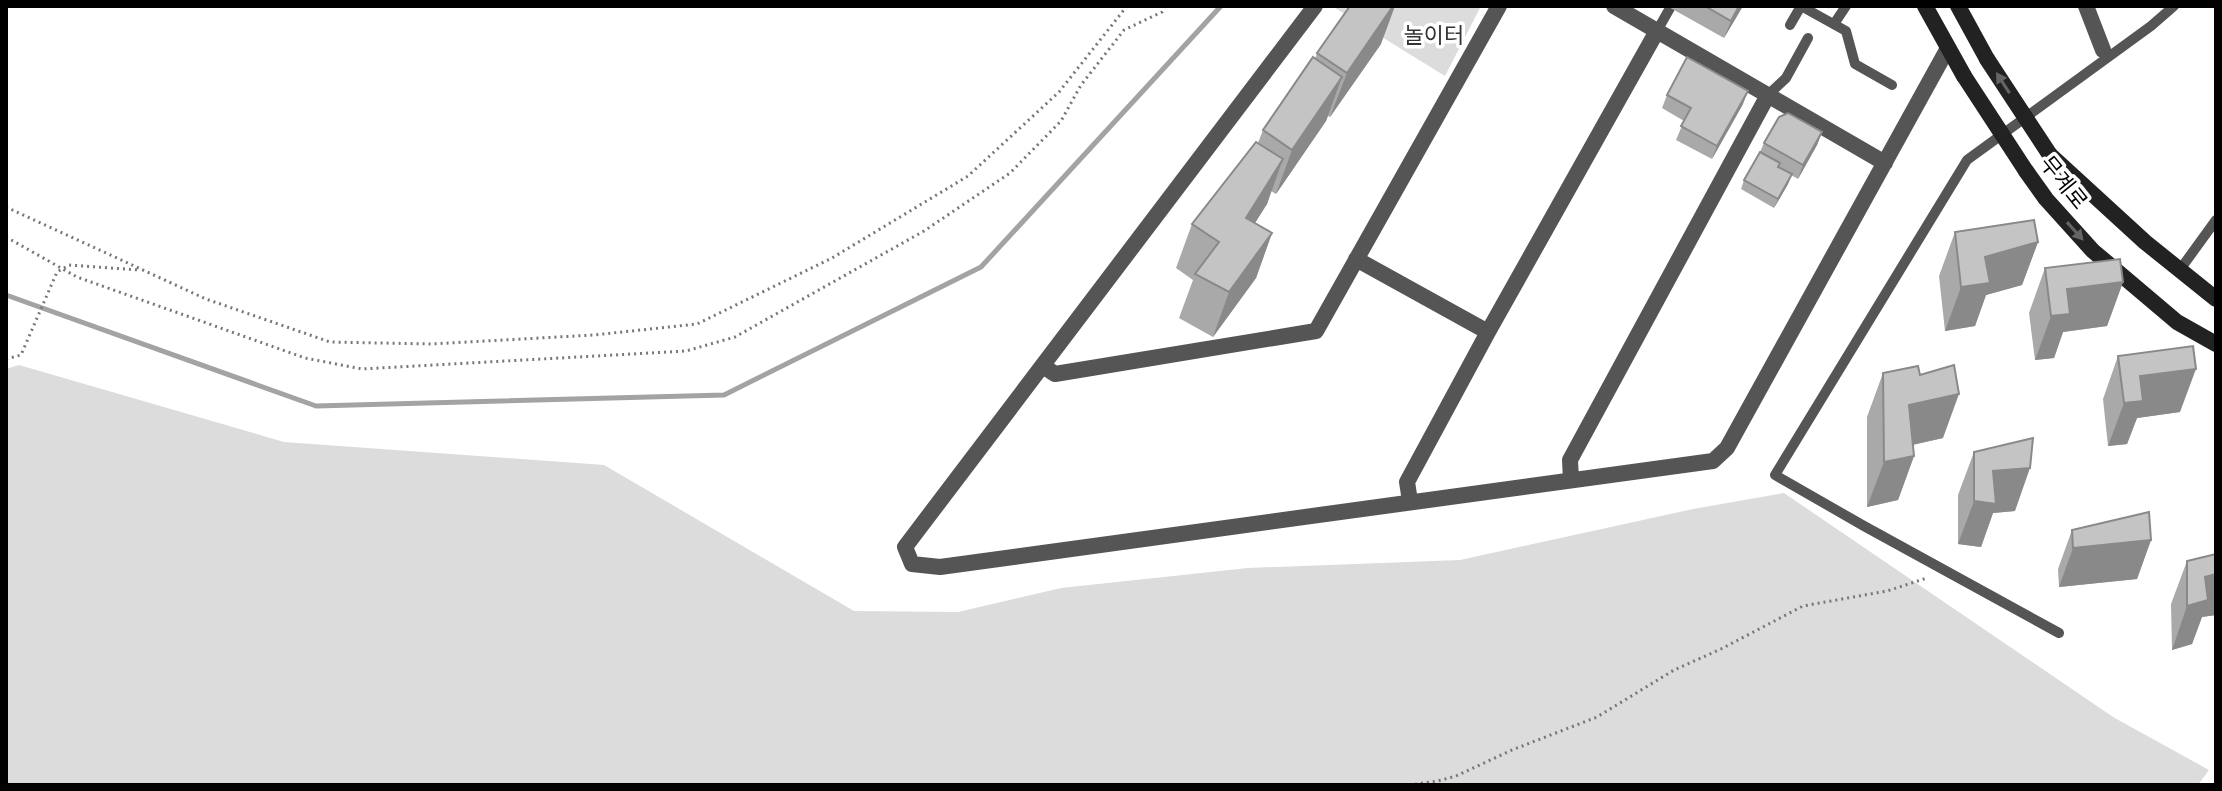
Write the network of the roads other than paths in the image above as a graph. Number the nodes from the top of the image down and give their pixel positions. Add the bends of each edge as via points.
1 (1315, 6) edge
2 (1499, 6) edge
3 (1614, 6) edge
4 (1846, 6) edge
5 (1925, 6) edge
6 (1958, 6) edge
7 (2086, 6) edge
8 (2174, 6) edge
9 (1670, 8) edge
10 (1834, 24) junction
11 (1790, 25) dead end
12 (1657, 31) junction
13 (1808, 38) dead end
14 (1948, 48) junction
15 (2103, 50) dead end
16 (1892, 85) dead end
17 (1768, 95) junction
18 (1885, 163) junction
19 (2216, 220) edge
20 (1356, 259) junction
21 (2179, 271) junction
22 (2216, 299) edge
23 (1488, 332) junction
24 (2216, 344) edge
25 (1043, 366) junction
26 (1571, 480) junction
27 (1410, 501) junction
28 (2059, 633) dead end

1 - 25 street
2 - 20 street
3 - 12 street
4 - 10 lane
5 - 14 main road, 무계로
21 -> 6 main road, 무계로, bridge via 2050,155
7 - 15 street
8 - 28 lane via 1967,160 1775,475
9 - 12 lane
10 - 11 lane via 1801,6
10 - 16 lane via 1846,31 1855,64
12 - 17 street
12 - 23 street
13 - 17 lane via 1786,78
14 - 18 street
14 -> 24 main road, 무계로, bridge via 2026,171 2093,251 2177,322
17 - 18 street
17 - 26 street via 1570,460
18 - 26 street via 1727,448 1713,461
19 - 21 lane
20 - 23 street
20 - 25 street via 1316,331 1055,374
21 - 22 main road, 무계로
23 - 27 street via 1407,482
25 - 27 street via 905,547 912,564 940,567
26 - 27 street

